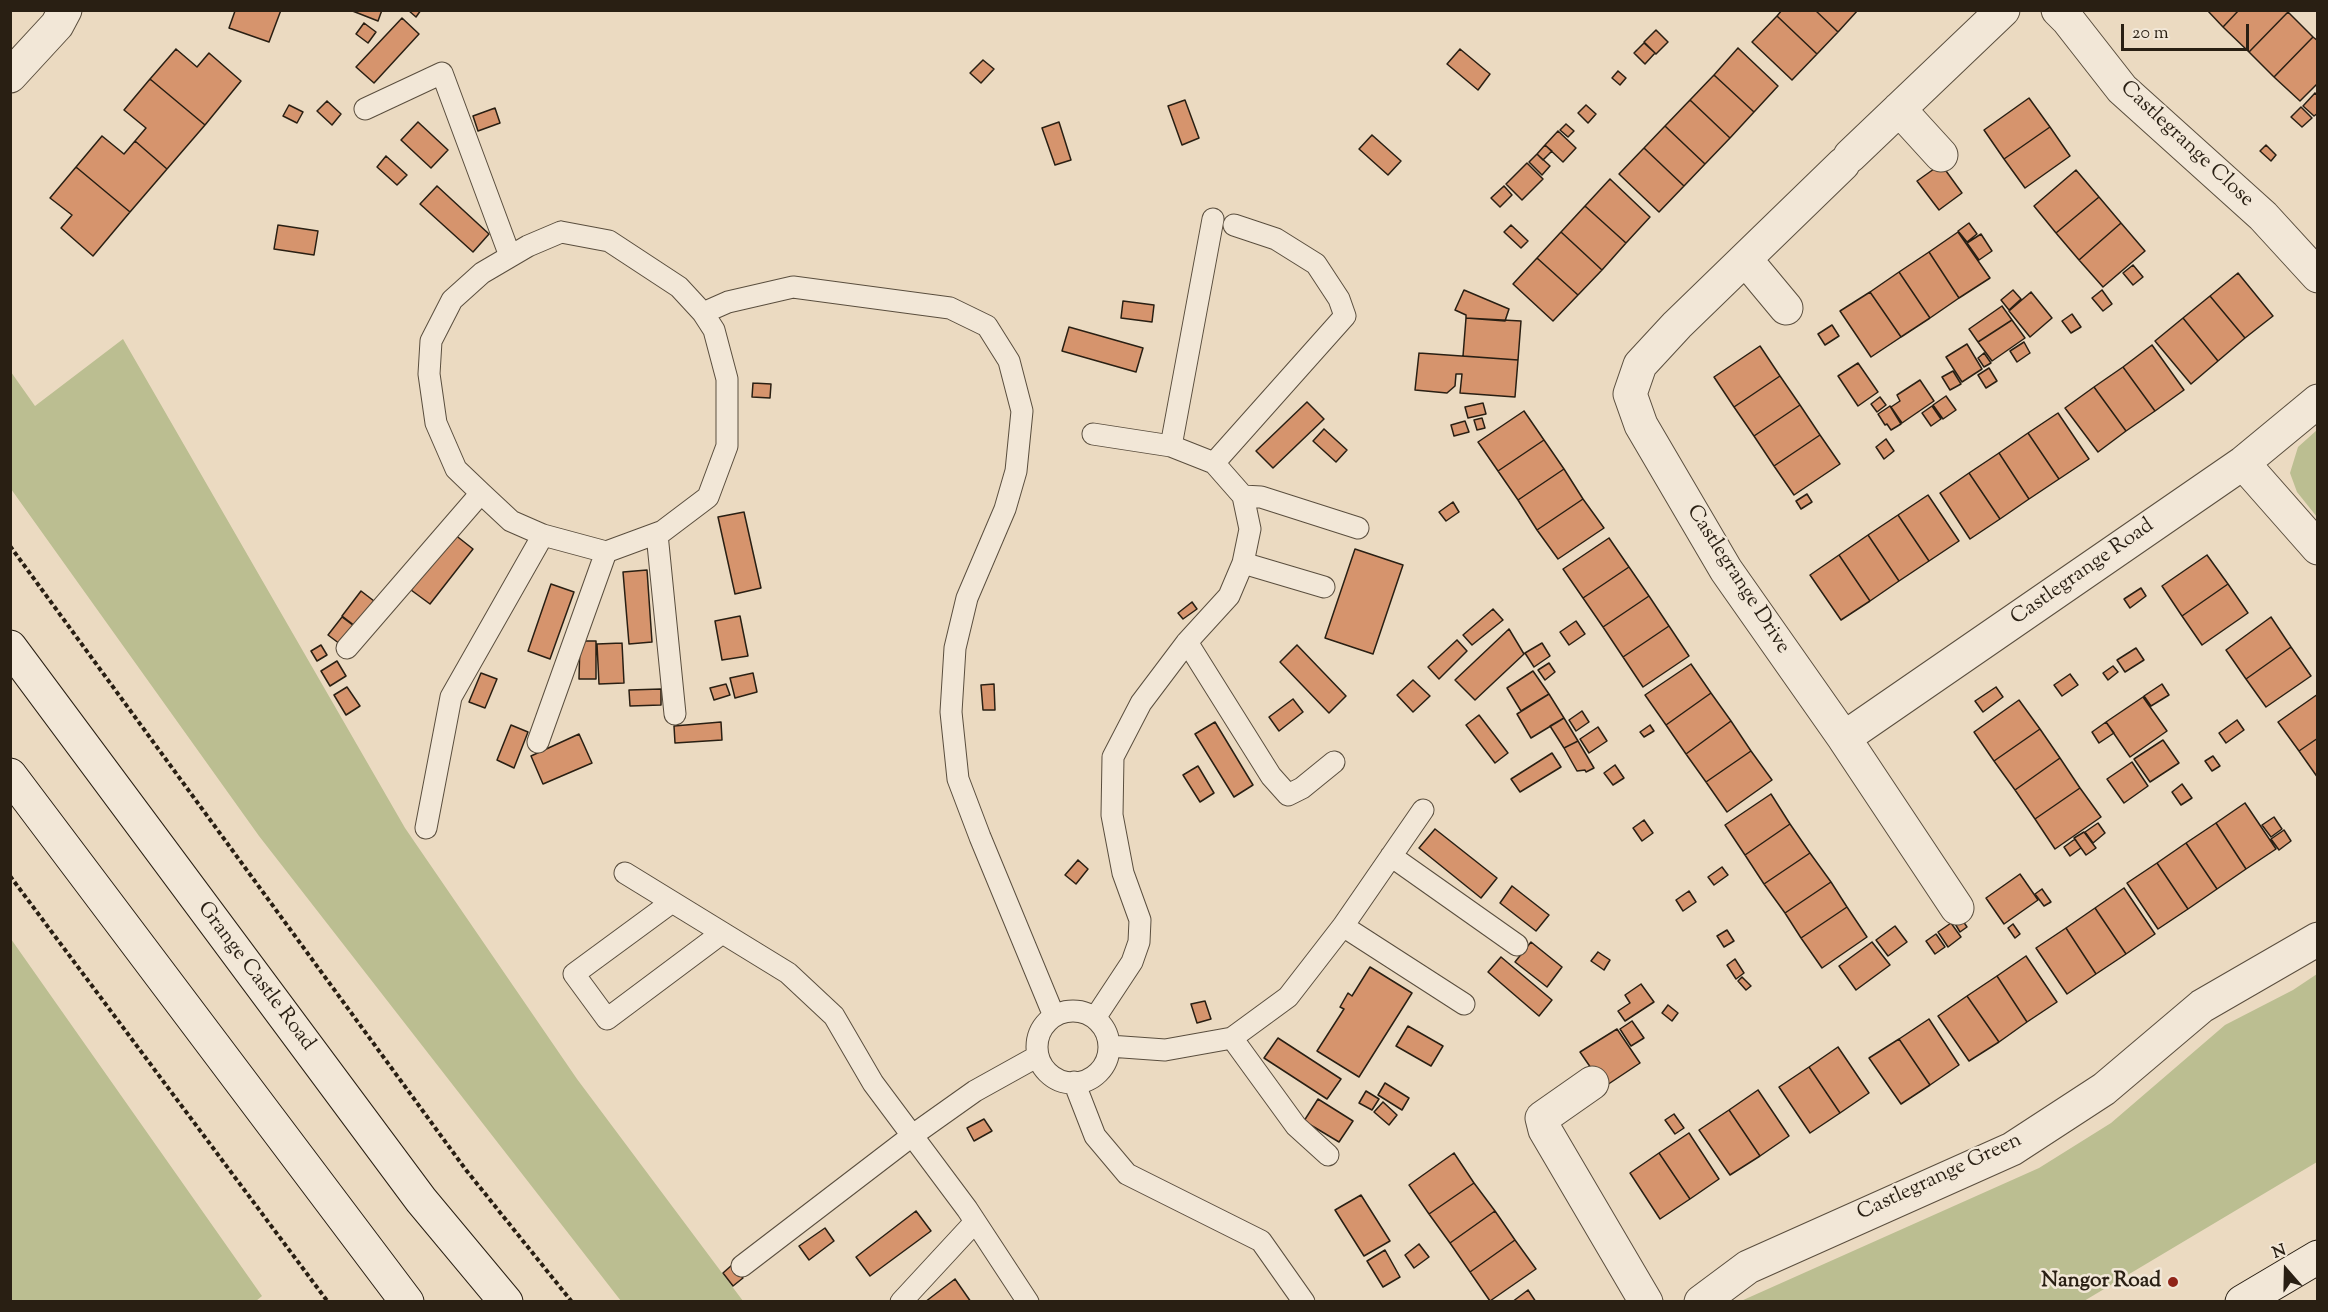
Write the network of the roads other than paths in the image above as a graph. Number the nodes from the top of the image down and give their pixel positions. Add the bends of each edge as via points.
1 (65, 10) edge
2 (2002, 10) edge
3 (2058, 10) edge
4 (10, 76) edge
5 (364, 109) dead end
6 (1899, 109) junction
7 (1941, 155) dead end
8 (1213, 219) dead end
9 (1234, 225) dead end
10 (510, 256) junction
11 (1746, 260) junction
12 (2318, 276) edge
13 (1786, 308) dead end
14 (703, 313) junction
15 (2318, 401) edge
16 (1093, 435) dead end
17 (1171, 446) junction
18 (1214, 464) junction
19 (2243, 464) junction
20 (481, 493) junction
21 (1243, 496) junction
22 (1358, 528) dead end
23 (657, 534) junction
24 (543, 535) junction
25 (2318, 548) edge
26 (606, 552) junction
27 (1243, 563) junction
28 (1324, 587) dead end
29 (1187, 642) junction
30 (10, 647) edge
31 (347, 648) dead end
32 (675, 714) dead end
33 (1844, 738) junction
34 (538, 742) dead end
35 (1334, 762) dead end
36 (10, 775) edge
37 (1423, 810) dead end
38 (426, 828) dead end
39 (1391, 856) junction
40 (625, 873) dead end
41 (672, 902) junction
42 (1957, 908) dead end
43 (1343, 926) junction
44 (722, 933) junction
45 (2318, 939) edge
46 (1516, 945) dead end
47 (1464, 1004) dead end
48 (1054, 1016) junction
49 (1095, 1018) junction
50 (1232, 1038) junction
51 (1109, 1046) junction
52 (1038, 1056) junction
53 (1074, 1082) junction
54 (1592, 1083) dead end
55 (913, 1135) junction
56 (1328, 1155) dead end
57 (975, 1222) junction
58 (2318, 1257) edge
59 (742, 1266) dead end
60 (407, 1302) edge
61 (506, 1302) edge
62 (901, 1302) edge
63 (1028, 1302) edge
64 (1304, 1302) edge
65 (1647, 1302) edge
66 (1701, 1302) edge
67 (2242, 1302) edge

1 - 4 street via 57,25
2 - 6 street
3 - 12 street, Castlegrange Close via 2122,89 2263,216
5 - 10 lane via 442,73
6 - 7 street
6 - 11 street, Castlegrange Drive
8 - 17 lane
9 - 18 lane via 1276,239 1316,264 1345,316
10 - 14 lane via 561,232 609,241 679,287
10 - 20 lane via 482,273 452,300 431,341 429,374 436,423 456,469
11 - 13 street
11 - 33 street, Castlegrange Drive via 1640,365 1630,394 1641,425 1726,570
14 - 23 lane via 714,330 727,379 728,446 708,497
14 - 48 lane via 728,302 793,287 950,308 987,326 1009,361 1022,411 1016,471 1005,509 967,597 955,648 951,712 958,779
15 - 19 street, Castlegrange Road
16 - 17 lane
17 - 18 lane
18 - 21 lane
19 - 25 street
19 - 33 street, Castlegrange Road
20 - 24 lane via 511,521
20 - 31 lane
21 - 22 lane
21 - 27 lane via 1250,528
23 - 26 lane
23 - 32 lane
24 - 26 lane
24 - 38 lane via 451,697
26 - 34 lane
27 - 28 lane
27 - 29 lane via 1229,596
29 - 35 lane via 1271,776 1288,795
29 - 49 lane via 1141,703 1113,756 1112,815 1123,873 1140,920 1139,942 1132,962
30 - 61 street, Grange Castle Road via 421,1200
33 - 42 street, Castlegrange Drive
36 - 60 street
37 - 39 lane
39 - 43 lane
39 - 46 lane
40 - 41 lane
41 - 44 lane
41 - 44 lane via 574,974 607,1019
43 - 47 lane
43 - 50 lane via 1288,997
44 - 55 lane via 788,973 834,1016 873,1083
45 - 66 street, Castlegrange Green via 2202,1006 2104,1089 2012,1149 1748,1267
48 - 49 lane via 1074,1011
48 - 52 lane via 1039,1034
49 - 51 lane
50 - 51 lane via 1165,1050
50 - 56 lane via 1296,1126
51 - 53 lane via 1095,1075
52 - 53 lane via 1051,1076
52 - 55 lane via 975,1090
53 - 64 lane via 1095,1137 1127,1174 1260,1241
54 - 65 street via 1542,1118 1545,1130
55 - 57 lane
55 - 59 lane
57 - 62 lane
57 - 63 lane
58 - 67 street

